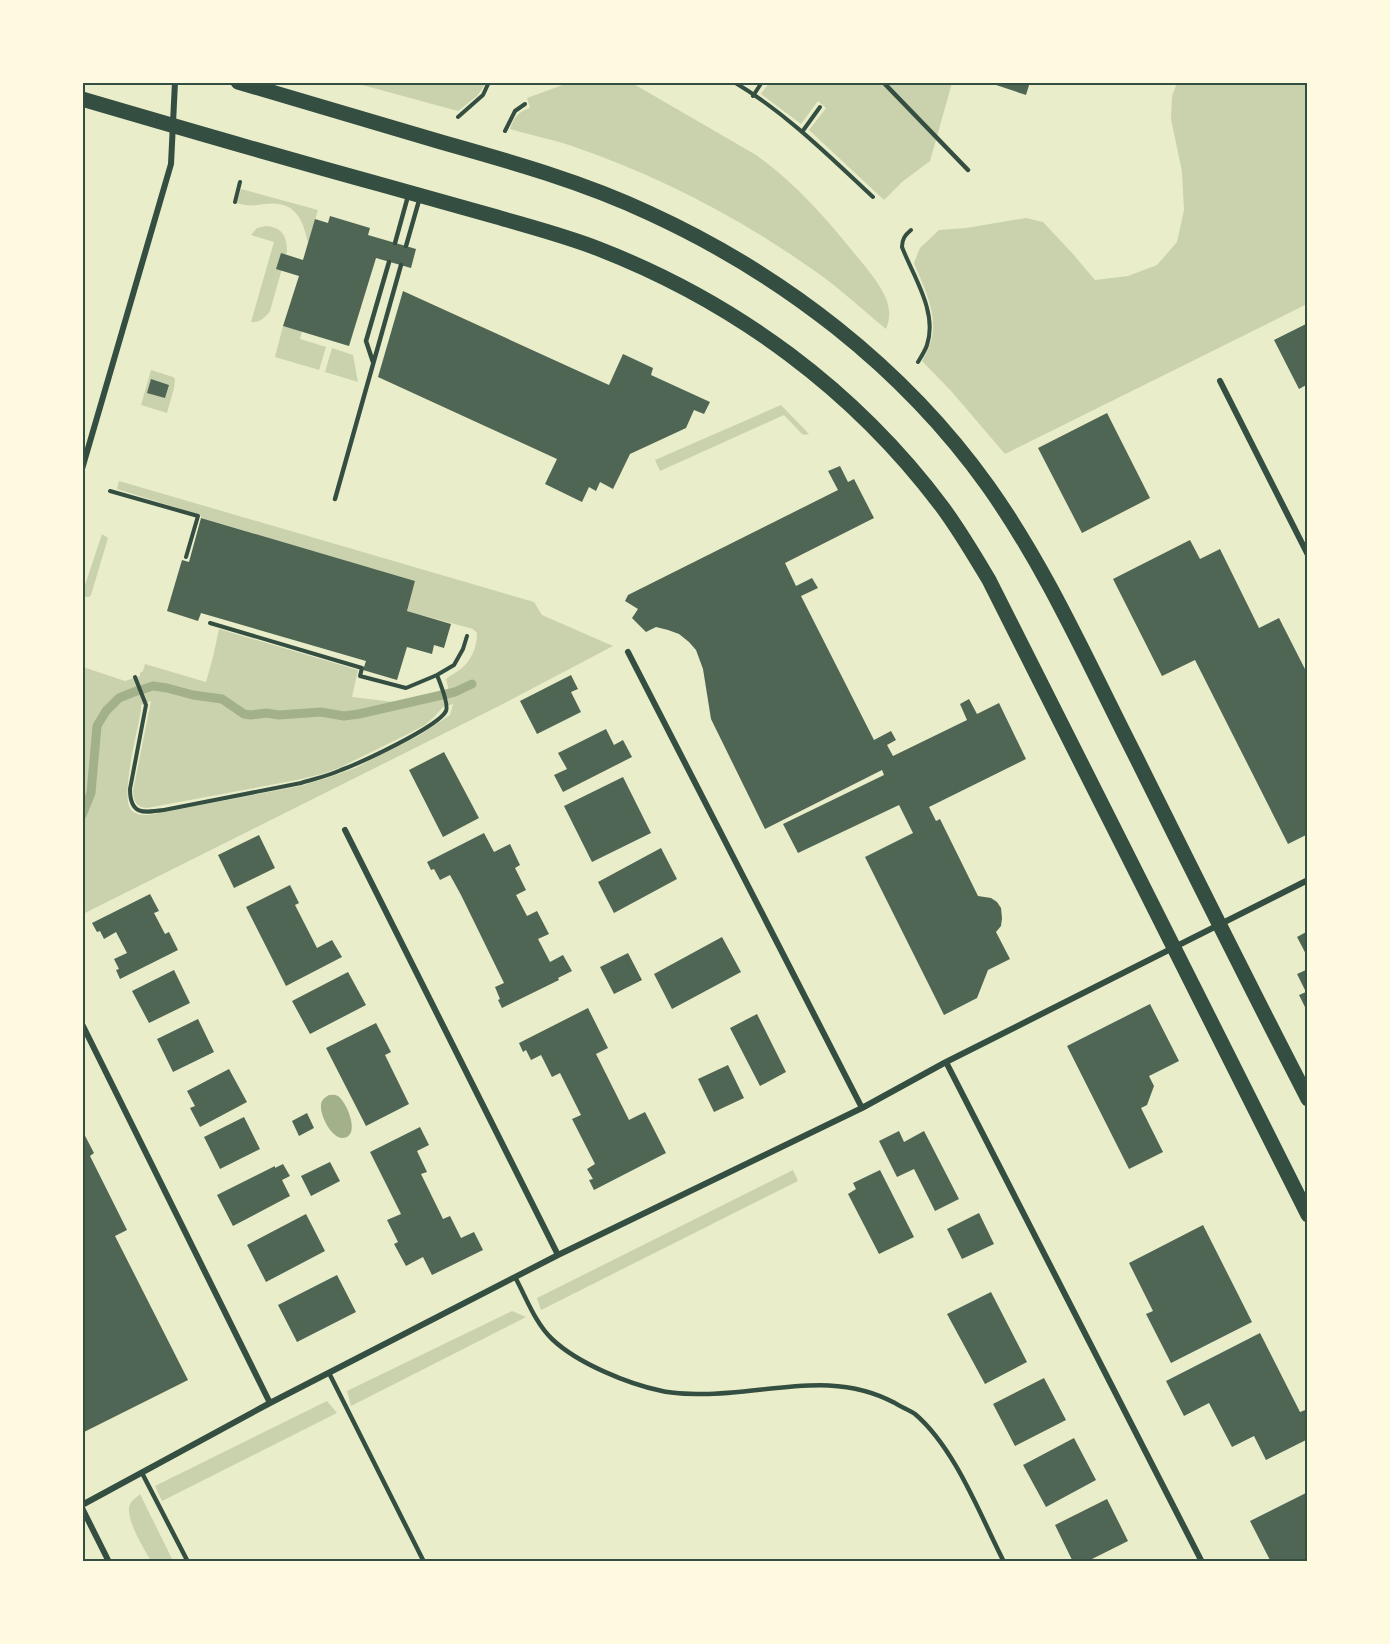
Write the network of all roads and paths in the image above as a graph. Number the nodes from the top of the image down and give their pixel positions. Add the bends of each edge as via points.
1 (175, 82) edge
2 (238, 82) edge
3 (489, 82) edge
4 (734, 82) edge
5 (762, 82) edge
6 (883, 82) edge
7 (753, 96) junction
8 (82, 99) edge
9 (525, 104) dead end
10 (820, 107) dead end
11 (459, 117) dead end
12 (174, 126) junction
13 (505, 131) dead end
14 (802, 132) junction
15 (968, 170) dead end
16 (240, 182) dead end
17 (415, 194) junction
18 (873, 197) dead end
19 (235, 202) dead end
20 (910, 230) dead end
21 (395, 243) dead end
22 (406, 246) dead end
23 (389, 262) dead end
24 (401, 265) dead end
25 (374, 362) junction
26 (918, 362) dead end
27 (1220, 381) dead end
28 (84, 460) edge
29 (82, 469) edge
30 (110, 490) dead end
31 (335, 499) dead end
32 (1308, 555) edge
33 (186, 556) dead end
34 (210, 623) dead end
35 (466, 636) dead end
36 (628, 652) dead end
37 (438, 675) junction
38 (135, 677) dead end
39 (345, 830) dead end
40 (1308, 880) edge
41 (1220, 925) junction
42 (1174, 948) junction
43 (82, 1024) edge
44 (946, 1062) junction
45 (1308, 1099) edge
46 (862, 1108) junction
47 (1308, 1215) edge
48 (558, 1255) junction
49 (515, 1277) junction
50 (328, 1373) junction
51 (270, 1403) junction
52 (142, 1473) junction
53 (82, 1507) edge
54 (109, 1562) edge
55 (188, 1562) edge
56 (424, 1562) edge
57 (1004, 1562) edge
58 (1202, 1562) edge

1 - 12 street
2 - 41 main road via 535,170 617,199 760,273 860,347 893,376 961,451 1017,530 1071,628
3 - 11 path via 483,95
4 - 7 path
5 - 7 path
6 - 15 lane
7 - 14 path
8 - 12 main road
9 - 13 path via 515,111
10 - 14 path
12 - 17 main road
12 - 28 street via 171,164
14 - 18 path
16 - 19 path
17 - 21 lane
17 - 22 lane
17 - 42 main road via 577,241 682,286 760,332 861,415 943,508 974,555
20 - 26 path via 902,247 921,290 928,322 927,346
23 - 25 lane via 366,341
24 - 25 lane
25 - 31 lane
27 - 32 street
28 - 29 street
30 - 33 path via 198,516
34 - 37 path via 362,668 360,676 406,688
35 - 37 path via 454,665
36 - 46 street
37 - 38 path via 447,707 445,714 357,764 301,783 145,812 133,806 130,798 146,705
39 - 48 street
40 - 41 street
41 - 42 street
41 - 45 main road
42 - 44 street
42 - 47 main road
43 - 51 street
44 - 46 street
44 - 58 street
46 - 48 street
48 - 49 street
49 - 50 street
49 - 57 lane via 552,1339 584,1362 621,1378 663,1392 704,1394 837,1384 862,1389 914,1413 938,1438 961,1475
50 - 51 street
50 - 56 lane
51 - 52 street
52 - 53 street
52 - 55 lane
53 - 54 street

